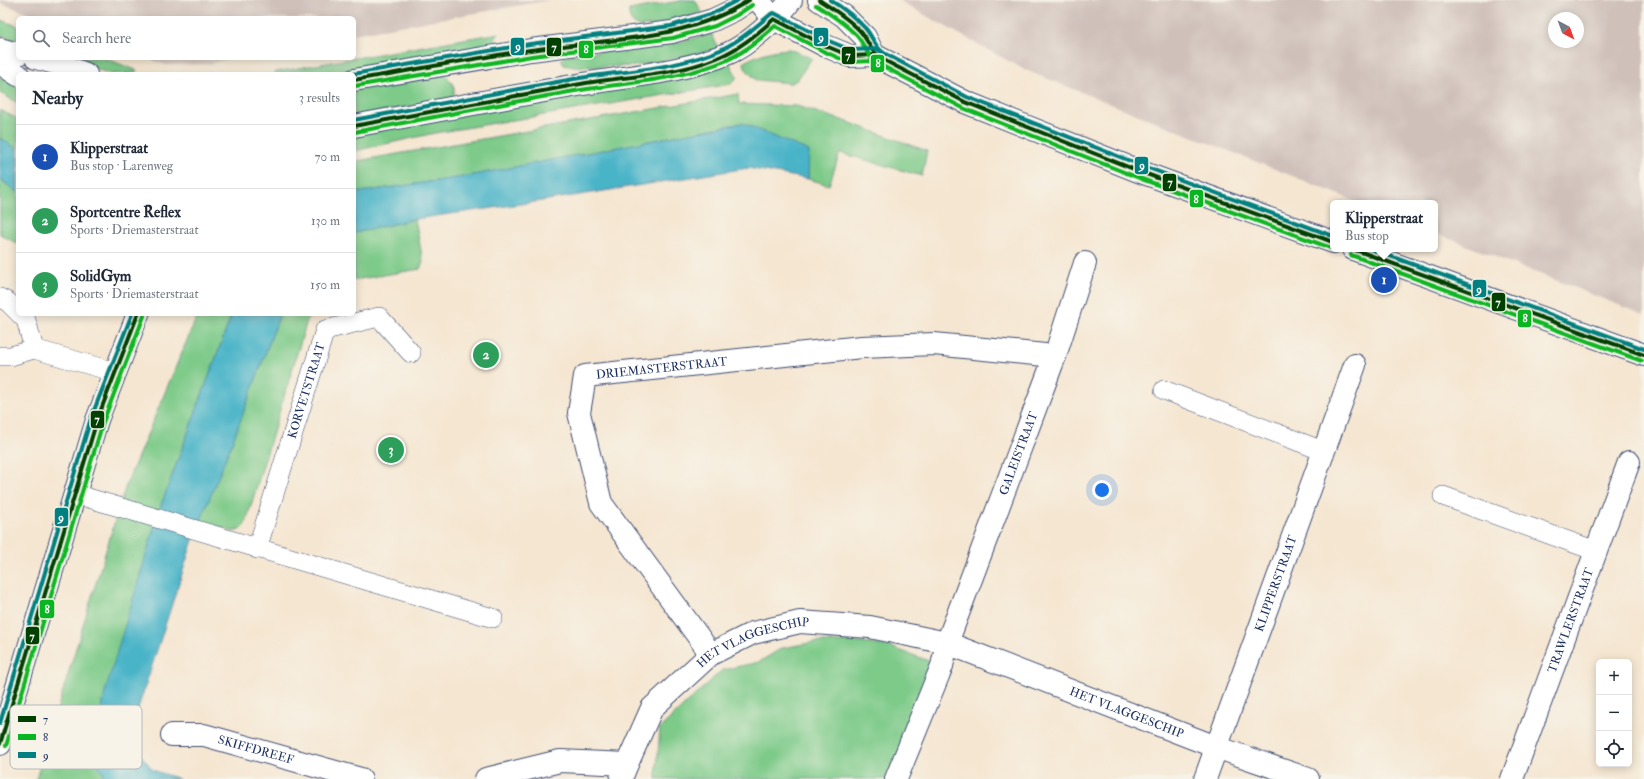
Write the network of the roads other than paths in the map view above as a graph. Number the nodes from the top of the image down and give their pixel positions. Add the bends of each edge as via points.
1 (749, 0) edge
2 (758, 0) edge
3 (791, 0) edge
4 (819, 0) edge
5 (774, 19) junction
6 (0, 50) edge
7 (16, 54) edge
8 (874, 55) junction
9 (44, 60) edge
10 (0, 63) edge
11 (81, 72) edge
12 (16, 74) edge
13 (356, 80) edge
14 (356, 126) edge
15 (1330, 241) edge
16 (1361, 252) edge
17 (1086, 263) dead end
18 (0, 298) edge
19 (16, 310) edge
20 (22, 316) edge
21 (137, 316) edge
22 (34, 349) junction
23 (411, 353) dead end
24 (1644, 355) edge
25 (0, 356) edge
26 (1055, 356) junction
27 (1355, 365) dead end
28 (115, 372) junction
29 (1164, 390) dead end
30 (1323, 451) junction
31 (1629, 462) dead end
32 (75, 494) junction
33 (1444, 496) dead end
34 (257, 549) junction
35 (1596, 551) junction
36 (493, 618) dead end
37 (947, 643) junction
38 (711, 654) junction
39 (12, 705) edge
40 (10, 711) edge
41 (172, 734) dead end
42 (0, 744) edge
43 (1216, 747) junction
44 (624, 771) edge
45 (361, 779) edge
46 (486, 779) edge
47 (896, 779) edge
48 (1205, 779) edge
49 (1308, 779) edge
50 (1512, 779) edge

1 - 13 street via 713,20 672,32 531,50
2 - 5 street
3 - 5 street
4 - 8 street via 844,16 866,37
5 - 8 street via 850,56
5 - 14 street via 730,52 668,71 553,89
6 - 7 street
8 - 15 street via 965,102 1141,172
9 - 11 street
10 - 12 street
16 - 24 street
17 - 26 street, GALEISTRAAT
18 - 19 lane
20 - 22 lane via 26,320
21 - 28 street
22 - 25 lane via 11,356
22 - 28 lane
23 - 34 lane, KORVETSTRAAT via 379,317 325,330
26 - 37 street, GALEISTRAAT
26 - 38 street, DRIEMASTERSTRAAT via 934,344 862,347 585,376 579,413 601,503
27 - 30 street, KLIPPERSTRAAT
28 - 32 street via 97,420
29 - 30 lane
30 - 43 street, KLIPPERSTRAAT
31 - 35 street, TRAWLERSTRAAT
32 - 34 lane
32 - 39 street
33 - 35 lane
34 - 36 lane
35 - 50 street, TRAWLERSTRAAT
37 - 38 street, HET VLAGGESCHIP via 870,627 800,622 753,633
37 - 43 street, HET VLAGGESCHIP
37 - 47 street via 942,666
38 - 44 street, HET VLAGGESCHIP via 652,708
40 - 42 street
41 - 45 street, SKIFFDREEF via 204,735
43 - 48 street, KLIPPERSTRAAT
43 - 49 street, HET VLAGGESCHIP
44 - 46 street via 560,761

